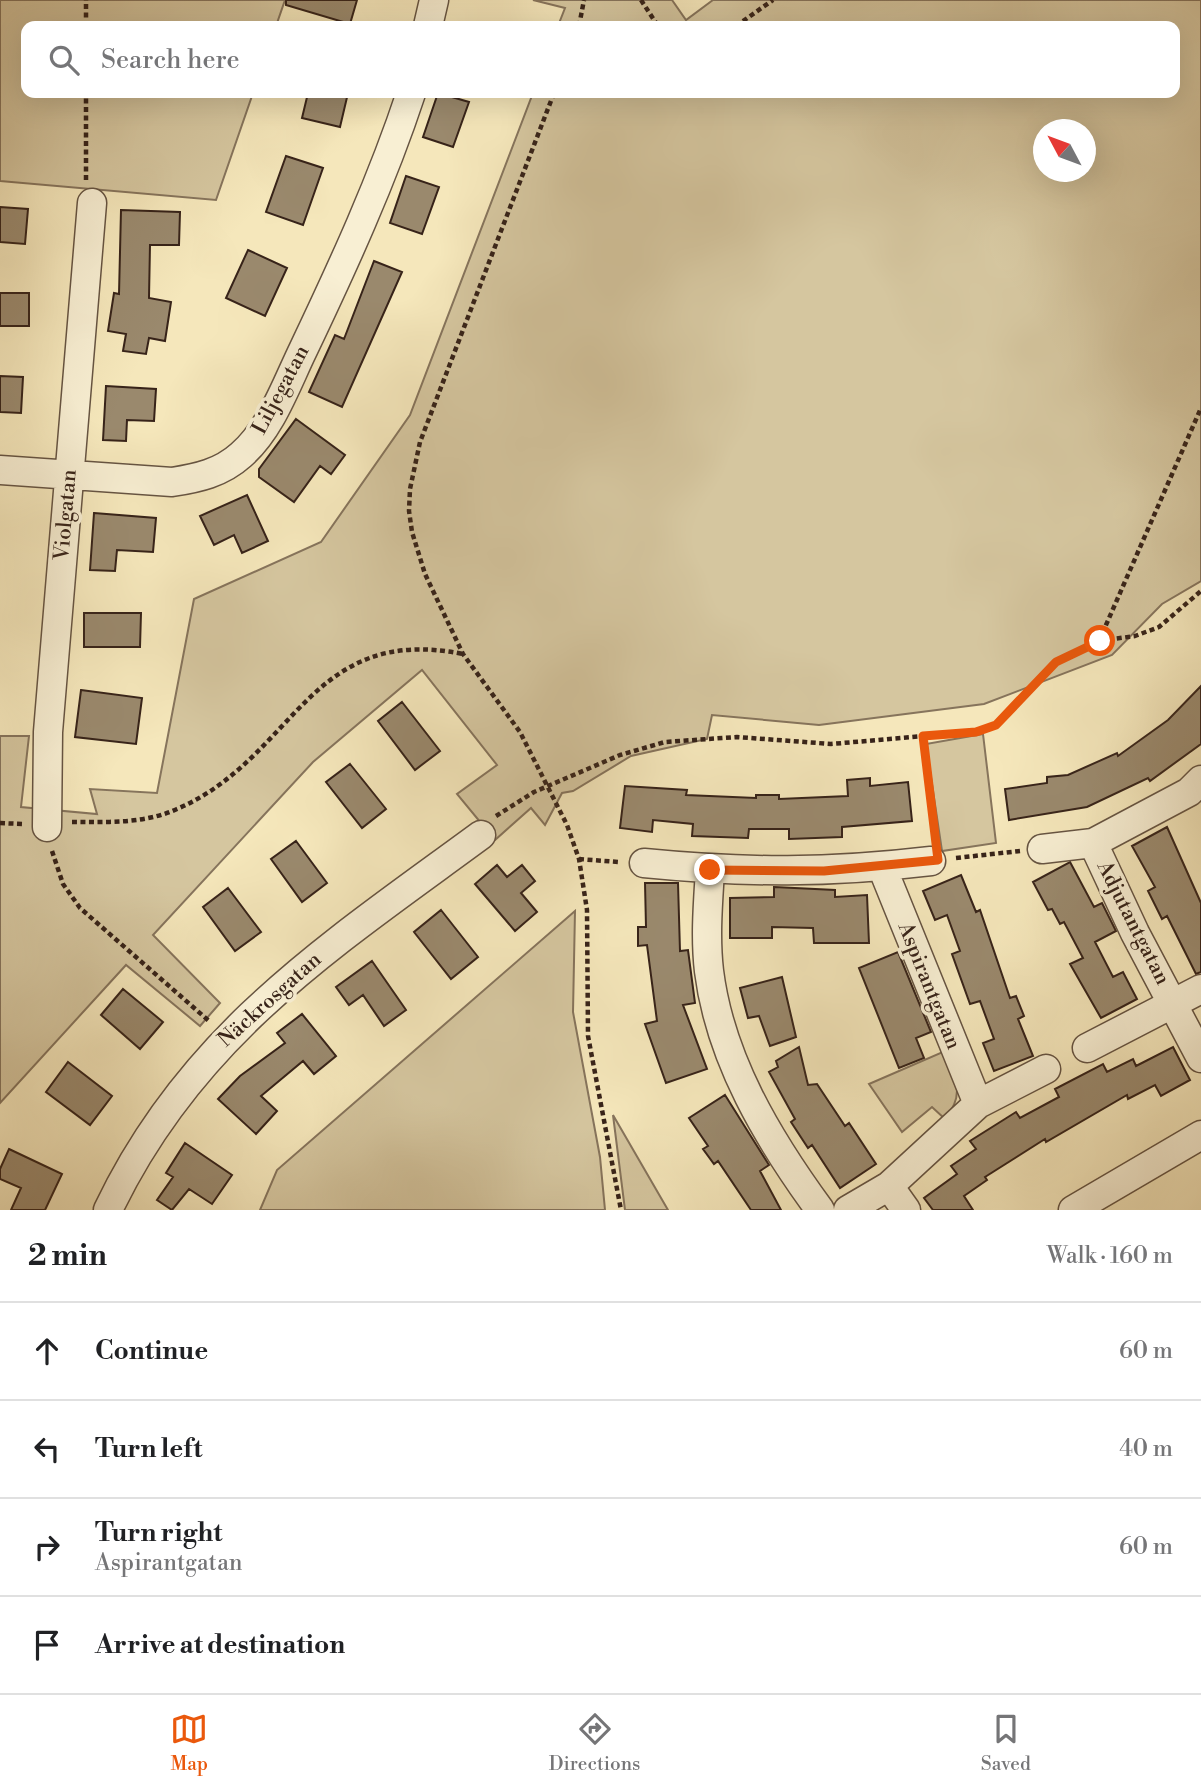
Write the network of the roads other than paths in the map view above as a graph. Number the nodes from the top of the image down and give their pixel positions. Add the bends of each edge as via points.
1 (434, 0) edge
2 (429, 21) edge
3 (409, 98) edge
4 (93, 203) road end
5 (0, 470) edge
6 (69, 477) junction
7 (1201, 780) edge
8 (47, 827) road end
9 (481, 835) road end
10 (1093, 843) junction
11 (1042, 849) road end
12 (935, 861) road end
13 (645, 863) road end
14 (882, 867) junction
15 (710, 870) junction
16 (1201, 989) edge
17 (1174, 1003) junction
18 (1087, 1048) dead end
19 (1201, 1058) edge
20 (1046, 1069) dead end
21 (978, 1104) junction
22 (1201, 1135) edge
23 (889, 1186) junction
24 (1087, 1206) edge
25 (108, 1210) edge
26 (820, 1210) edge
27 (848, 1210) edge
28 (906, 1210) edge

1 - 2 street
3 - 6 street, Liljegatan via 345,261 273,413 244,453 225,468 172,482
4 - 6 street, Violgatan
5 - 6 street, Liljegatan
6 - 8 street, Violgatan via 48,732
7 - 10 street, Adjutantgatan via 1189,792
9 - 25 street, Näckrosgatan via 288,980 227,1036 143,1142
10 - 11 street, Adjutantgatan
10 - 17 street, Adjutantgatan
12 - 14 street
13 - 15 street
14 - 15 street
14 - 21 street, Aspirantgatan
15 - 26 street via 707,931 717,1018 751,1100
16 - 17 street, Adjutantgatan
17 - 18 street
17 - 19 street, Adjutantgatan
20 - 21 street
21 - 23 street
22 - 24 street
23 - 27 street
23 - 28 street

